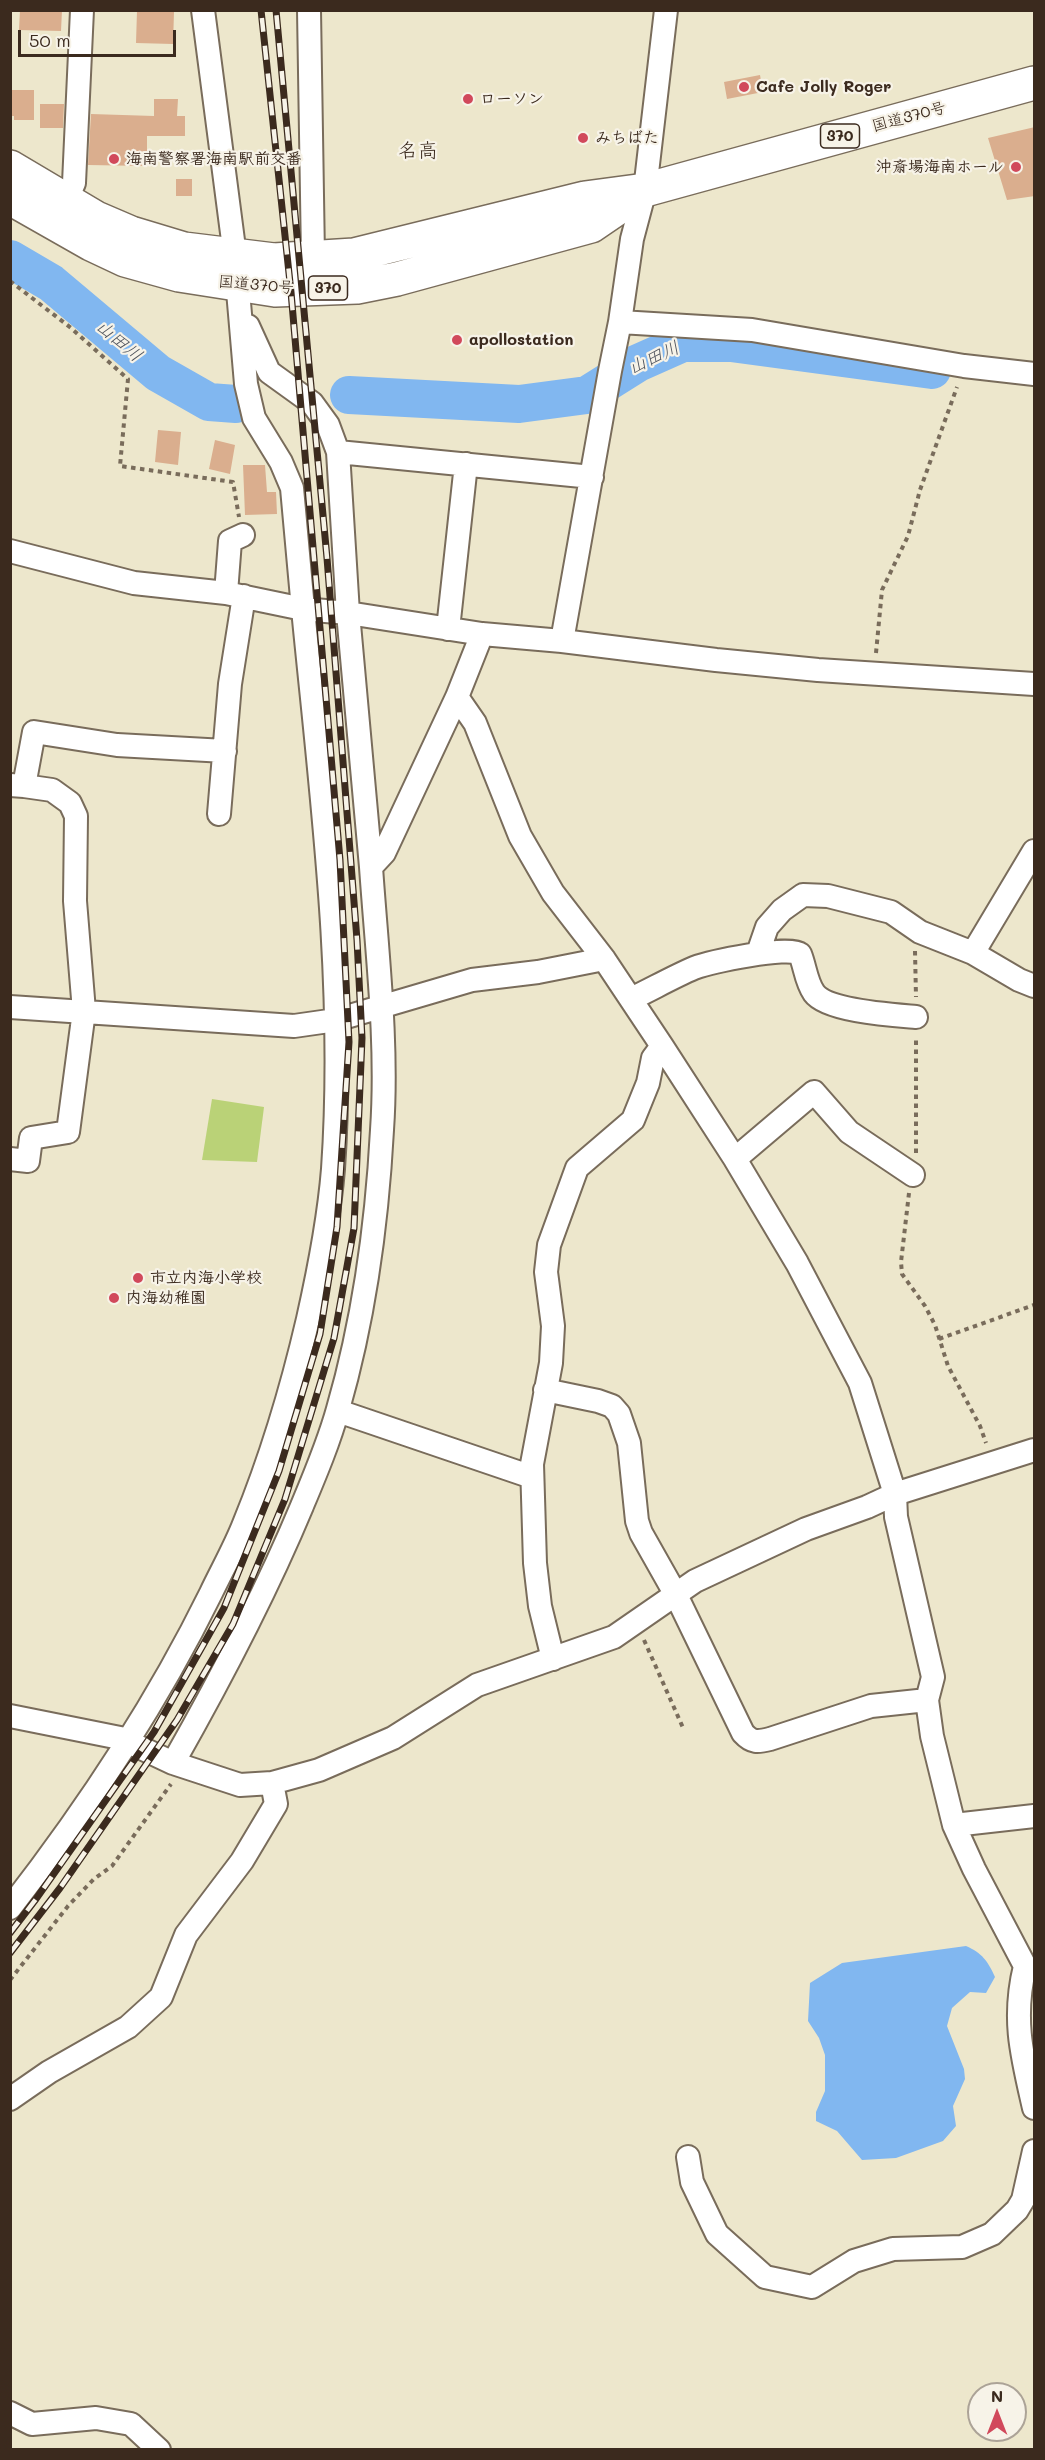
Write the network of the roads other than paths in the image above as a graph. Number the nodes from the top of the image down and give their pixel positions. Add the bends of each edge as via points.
1 (82, 10) edge
2 (203, 10) edge
3 (309, 10) edge
4 (666, 10) edge
5 (1035, 83) edge
6 (10, 167) edge
7 (645, 190) junction
8 (10, 198) edge
9 (61, 213) junction
10 (313, 257) junction
11 (237, 282) junction
12 (620, 322) junction
13 (1035, 374) edge
14 (338, 452) junction
15 (466, 464) junction
16 (592, 477) junction
17 (243, 535) road end
18 (10, 551) edge
19 (235, 594) junction
20 (303, 609) junction
21 (348, 613) junction
22 (448, 628) junction
23 (482, 634) junction
24 (562, 641) junction
25 (1035, 684) edge
26 (457, 697) junction
27 (225, 751) junction
28 (17, 786) edge
29 (219, 814) dead end
30 (1035, 851) edge
31 (371, 867) junction
32 (758, 953) junction
33 (973, 953) junction
34 (604, 959) junction
35 (1035, 986) edge
36 (631, 999) junction
37 (380, 1006) junction
38 (10, 1007) edge
39 (84, 1011) junction
40 (916, 1017) road end
41 (336, 1020) junction
42 (662, 1046) junction
43 (735, 1159) junction
44 (10, 1160) edge
45 (913, 1175) road end
46 (544, 1390) junction
47 (338, 1411) junction
48 (1035, 1450) edge
49 (532, 1477) junction
50 (895, 1494) junction
51 (676, 1595) junction
52 (553, 1659) junction
53 (927, 1700) junction
54 (10, 1716) edge
55 (129, 1743) junction
56 (178, 1765) junction
57 (272, 1783) junction
58 (1035, 1816) edge
59 (954, 1825) junction
60 (10, 1908) edge
61 (10, 2099) edge
62 (1035, 2108) edge
63 (1035, 2151) edge
64 (688, 2157) dead end
65 (10, 2413) edge
66 (159, 2450) edge

1 - 9 street via 74,183
2 - 11 street
3 - 10 street
4 - 7 street
5 - 7 highway, 国道370号 / 370
6 - 9 highway, 国道370号 / 370
7 - 10 highway, 国道370号 / 370 via 585,198 354,255
7 - 11 highway, 国道370号 / 370 via 591,225 397,279 357,286 275,290
7 - 12 street via 632,239
8 - 9 highway, 国道370号 / 370
9 - 11 highway, 国道370号 / 370 via 184,249
10 - 11 highway, 国道370号 / 370 via 274,260
11 - 14 street via 269,372 312,403 328,425
11 - 20 street via 246,384 254,418 292,488
12 - 13 street via 752,330 964,366
12 - 16 street
14 - 15 street
14 - 21 street
15 - 16 street
15 - 22 street
16 - 24 street
17 - 19 street via 230,541
18 - 19 street via 134,583
19 - 20 street
19 - 27 street
20 - 21 street
20 - 41 street via 330,888
21 - 22 street
21 - 31 street
22 - 23 street
23 - 24 street
23 - 26 street
24 - 25 street via 716,660
26 - 31 street via 384,852
26 - 34 street via 475,723 520,836 553,893
27 - 28 street via 117,745 34,732
27 - 29 street
28 - 39 street via 52,790 70,803 76,816 75,900
30 - 33 street
31 - 37 street
32 - 33 street via 767,927 803,895 828,896 891,912 915,929
32 - 36 street via 696,967
32 - 40 street via 796,951 812,991 824,1002
33 - 35 street
34 - 36 street
34 - 37 street via 472,980
36 - 42 street
37 - 41 street
37 - 47 street via 382,1129 374,1218 356,1336
38 - 39 street
39 - 41 street via 294,1026
39 - 44 street via 68,1132 32,1138 28,1161
41 - 55 street via 332,1173 318,1274 289,1395 244,1525 193,1630
42 - 43 street
42 - 46 street via 653,1058 633,1120 577,1168 549,1245 546,1272 553,1326 551,1363
43 - 45 street via 814,1092 849,1132
43 - 50 street via 797,1263 860,1383
46 - 49 street
46 - 51 street via 598,1401 612,1406 619,1414 629,1443 637,1521
47 - 49 street
47 - 56 street via 280,1557
48 - 50 street
49 - 52 street via 535,1563 540,1606
50 - 51 street via 806,1529 696,1581
50 - 53 street via 896,1517 933,1677
51 - 52 street via 615,1636
51 - 53 street via 750,1741 770,1739 871,1706
52 - 57 street via 477,1685 393,1738 319,1770
53 - 59 street
54 - 55 street
55 - 56 street
55 - 60 street
56 - 57 street via 240,1785
57 - 61 street via 276,1804 242,1861 186,1935 161,1998 128,2027
58 - 59 street
59 - 62 street via 1025,1966 1019,1989 1019,2044
63 - 64 street via 1023,2200 992,2234 962,2247 893,2250 864,2258 812,2287 765,2277 717,2234 692,2182
65 - 66 street via 32,2424 96,2418 130,2424

